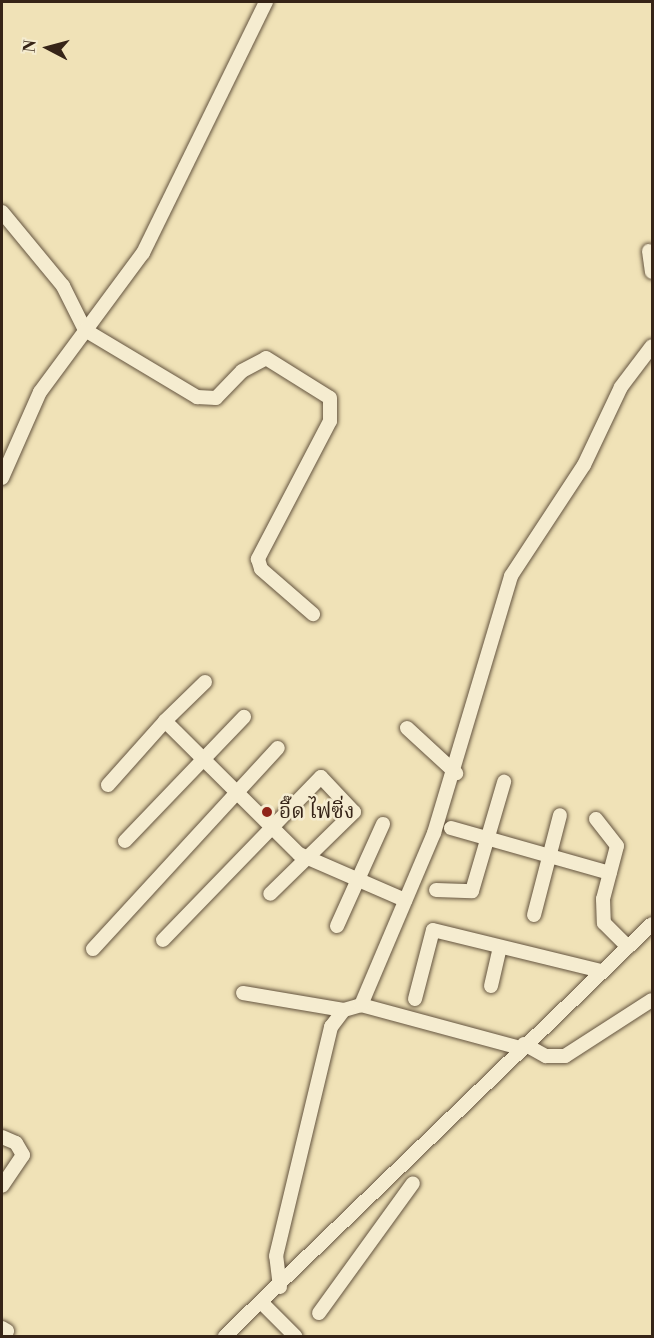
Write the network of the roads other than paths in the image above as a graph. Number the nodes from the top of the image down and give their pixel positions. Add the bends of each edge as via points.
1 (266, 2) edge
2 (2, 212) edge
3 (649, 252) dead end
4 (652, 272) edge
5 (85, 330) junction
6 (652, 346) edge
7 (2, 478) edge
8 (313, 615) dead end
9 (205, 682) dead end
10 (244, 717) dead end
11 (165, 721) junction
12 (407, 728) dead end
13 (278, 748) dead end
14 (203, 759) junction
15 (456, 773) junction
16 (504, 782) dead end
17 (108, 785) dead end
18 (236, 792) junction
19 (560, 815) dead end
20 (596, 819) dead end
21 (383, 824) dead end
22 (272, 826) junction
23 (451, 828) dead end
24 (489, 839) junction
25 (125, 841) dead end
26 (548, 856) junction
27 (308, 858) junction
28 (610, 873) junction
29 (357, 879) junction
30 (436, 890) dead end
31 (270, 894) dead end
32 (405, 900) junction
33 (534, 915) dead end
34 (652, 924) edge
35 (337, 926) dead end
36 (163, 940) dead end
37 (500, 947) junction
38 (628, 947) junction
39 (93, 949) dead end
40 (601, 971) junction
41 (491, 986) dead end
42 (243, 993) dead end
43 (415, 999) dead end
44 (652, 1000) edge
45 (361, 1005) junction
46 (344, 1010) junction
47 (522, 1046) junction
48 (2, 1137) edge
49 (413, 1183) dead end
50 (2, 1186) edge
51 (376, 1191) junction
52 (398, 1206) junction
53 (280, 1287) junction
54 (262, 1303) junction
55 (319, 1313) dead end
56 (225, 1336) edge
57 (296, 1336) edge

1 - 5 street via 144,253
2 - 5 street via 63,286
3 - 4 street
5 - 7 street via 20,425
5 - 8 street via 197,397 216,398 242,371 266,358 330,398 330,421 258,559 261,569
6 - 15 street via 621,387 584,465 511,576
9 - 11 street
10 - 14 street
11 - 14 street
11 - 17 street
12 - 15 street
13 - 18 street
14 - 18 street
14 - 25 street
15 - 32 street
16 - 24 street
18 - 22 street
18 - 39 street
19 - 26 street
20 - 28 street via 618,846
21 - 29 street
22 - 27 street
22 - 27 street via 321,777 354,812
22 - 36 street
23 - 24 street
24 - 26 street
24 - 30 street via 472,891
26 - 28 street
26 - 33 street
27 - 29 street
27 - 31 street
28 - 38 street via 604,923
29 - 32 street
29 - 35 street
32 - 45 street
34 - 38 street
37 - 40 street
37 - 41 street
37 - 43 street via 433,930
38 - 40 street
40 - 47 street
42 - 46 street
44 - 47 street via 565,1056 546,1056
45 - 46 street
45 - 47 street
46 - 53 street via 328,1039 276,1256
47 - 51 street
48 - 50 street via 23,1155
49 - 52 street
51 - 52 street
51 - 53 street
52 - 55 street
53 - 54 street
54 - 56 street
54 - 57 street

